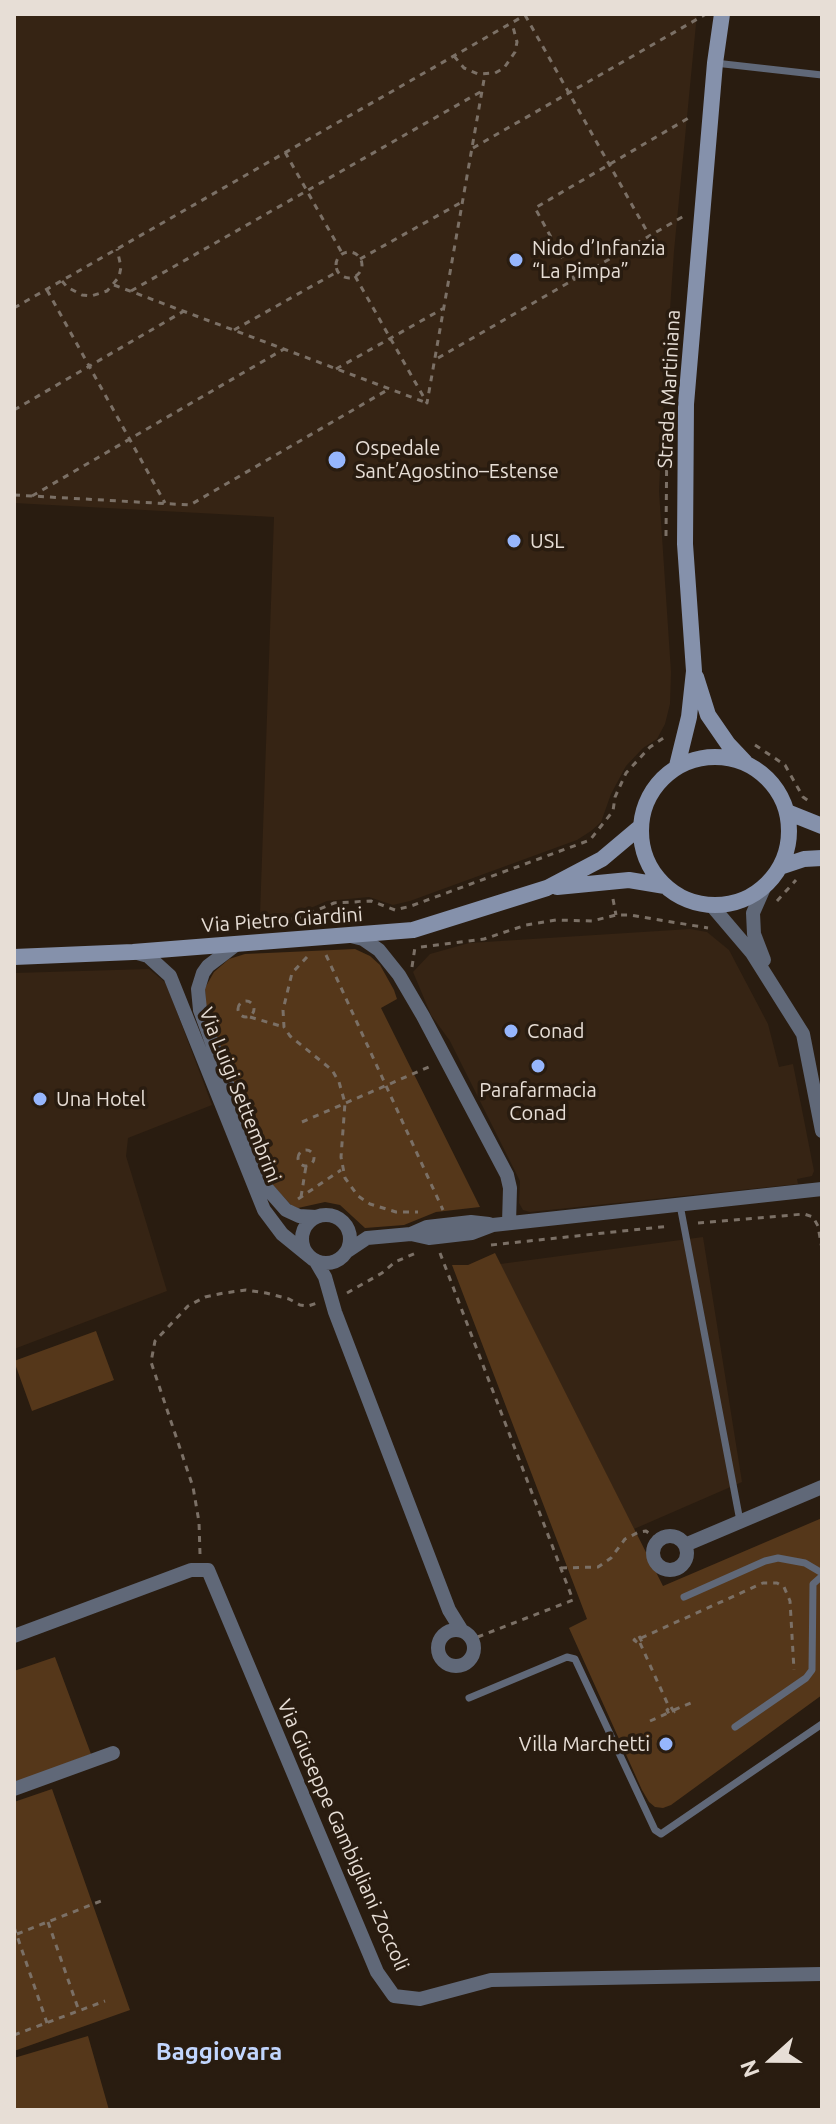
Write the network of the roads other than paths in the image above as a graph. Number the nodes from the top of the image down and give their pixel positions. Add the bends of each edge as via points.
1 (722, 14) edge
2 (715, 63) junction
3 (822, 75) edge
4 (694, 671) junction
5 (745, 763) junction
6 (677, 766) junction
7 (787, 812) junction
8 (822, 826) edge
9 (640, 827) junction
10 (822, 858) edge
11 (780, 867) junction
12 (665, 886) junction
13 (547, 888) junction
14 (764, 888) junction
15 (712, 906) junction
16 (347, 935) junction
17 (237, 944) junction
18 (133, 952) junction
19 (14, 957) edge
20 (777, 990) junction
21 (822, 1131) edge
22 (822, 1189) edge
23 (680, 1205) junction
24 (316, 1217) junction
25 (509, 1223) junction
26 (493, 1225) junction
27 (346, 1227) junction
28 (411, 1234) junction
29 (367, 1238) junction
30 (344, 1254) junction
31 (312, 1258) junction
32 (331, 1296) junction
33 (822, 1487) edge
34 (740, 1521) junction
35 (685, 1545) junction
36 (822, 1574) edge
37 (684, 1597) dead end
38 (449, 1610) junction
39 (446, 1633) junction
40 (467, 1635) junction
41 (14, 1636) edge
42 (469, 1698) dead end
43 (822, 1724) edge
44 (735, 1727) dead end
45 (113, 1753) dead end
46 (14, 1789) edge
47 (822, 1974) edge

1 - 2 main road, Strada Martiniana
2 - 3 lane
2 - 4 main road, Strada Martiniana via 686,404 685,544
4 - 5 main road, Strada Martiniana via 708,715
4 - 6 main road, Strada Martiniana
5 - 6 main road via 711,756
5 - 7 main road via 777,790
6 - 9 main road, Via Pietro Giardini via 652,792
7 - 8 main road
7 - 11 main road via 789,839
9 - 12 main road via 648,863
9 - 13 main road, Via Pietro Giardini via 602,859
10 - 11 main road
11 - 14 main road
12 - 13 main road, Via Pietro Giardini via 629,880
12 - 15 main road, Via Pietro Giardini via 690,901
13 - 16 main road, Via Pietro Giardini via 413,930
14 - 15 main road via 741,901
14 - 20 street via 753,913 754,934
15 - 20 street
16 - 17 main road, Via Pietro Giardini
16 - 25 street via 379,950 399,975 507,1175
17 - 18 main road, Via Pietro Giardini
17 - 24 street, Via Luigi Settembrini via 208,966 198,1000 271,1195 286,1210
18 - 19 main road, Via Pietro Giardini
18 - 31 street, Via Luigi Settembrini via 148,956 170,976 264,1210 273,1225
20 - 21 street via 803,1034
22 - 23 street
23 - 25 street
23 - 34 lane
24 - 27 street via 336,1218
24 - 31 street via 302,1235
25 - 26 street
26 - 28 street via 471,1222
26 - 28 street via 429,1238
27 - 29 street
27 - 30 street
28 - 29 street
29 - 30 street
30 - 31 street via 329,1263
30 - 32 street
31 - 32 street, Via Luigi Settembrini
32 - 38 street, Via Luigi Settembrini
33 - 34 street
34 - 35 street
35 - 35 street via 685,1562 670,1570 656,1562 659,1541 673,1537
36 - 37 lane via 805,1563 778,1558
36 - 44 lane via 813,1584 812,1670
38 - 39 street, Via Luigi Settembrini
38 - 40 street, Via Luigi Settembrini
39 - 40 street
39 - 40 street, Via Luigi Settembrini via 439,1652 454,1666 473,1652
41 - 47 street, Via Giuseppe Gambigliani Zoccoli via 191,1570 208,1570 377,1972 394,1996 420,1999 491,1980
42 - 43 lane via 567,1657 575,1659 661,1834
45 - 46 street

